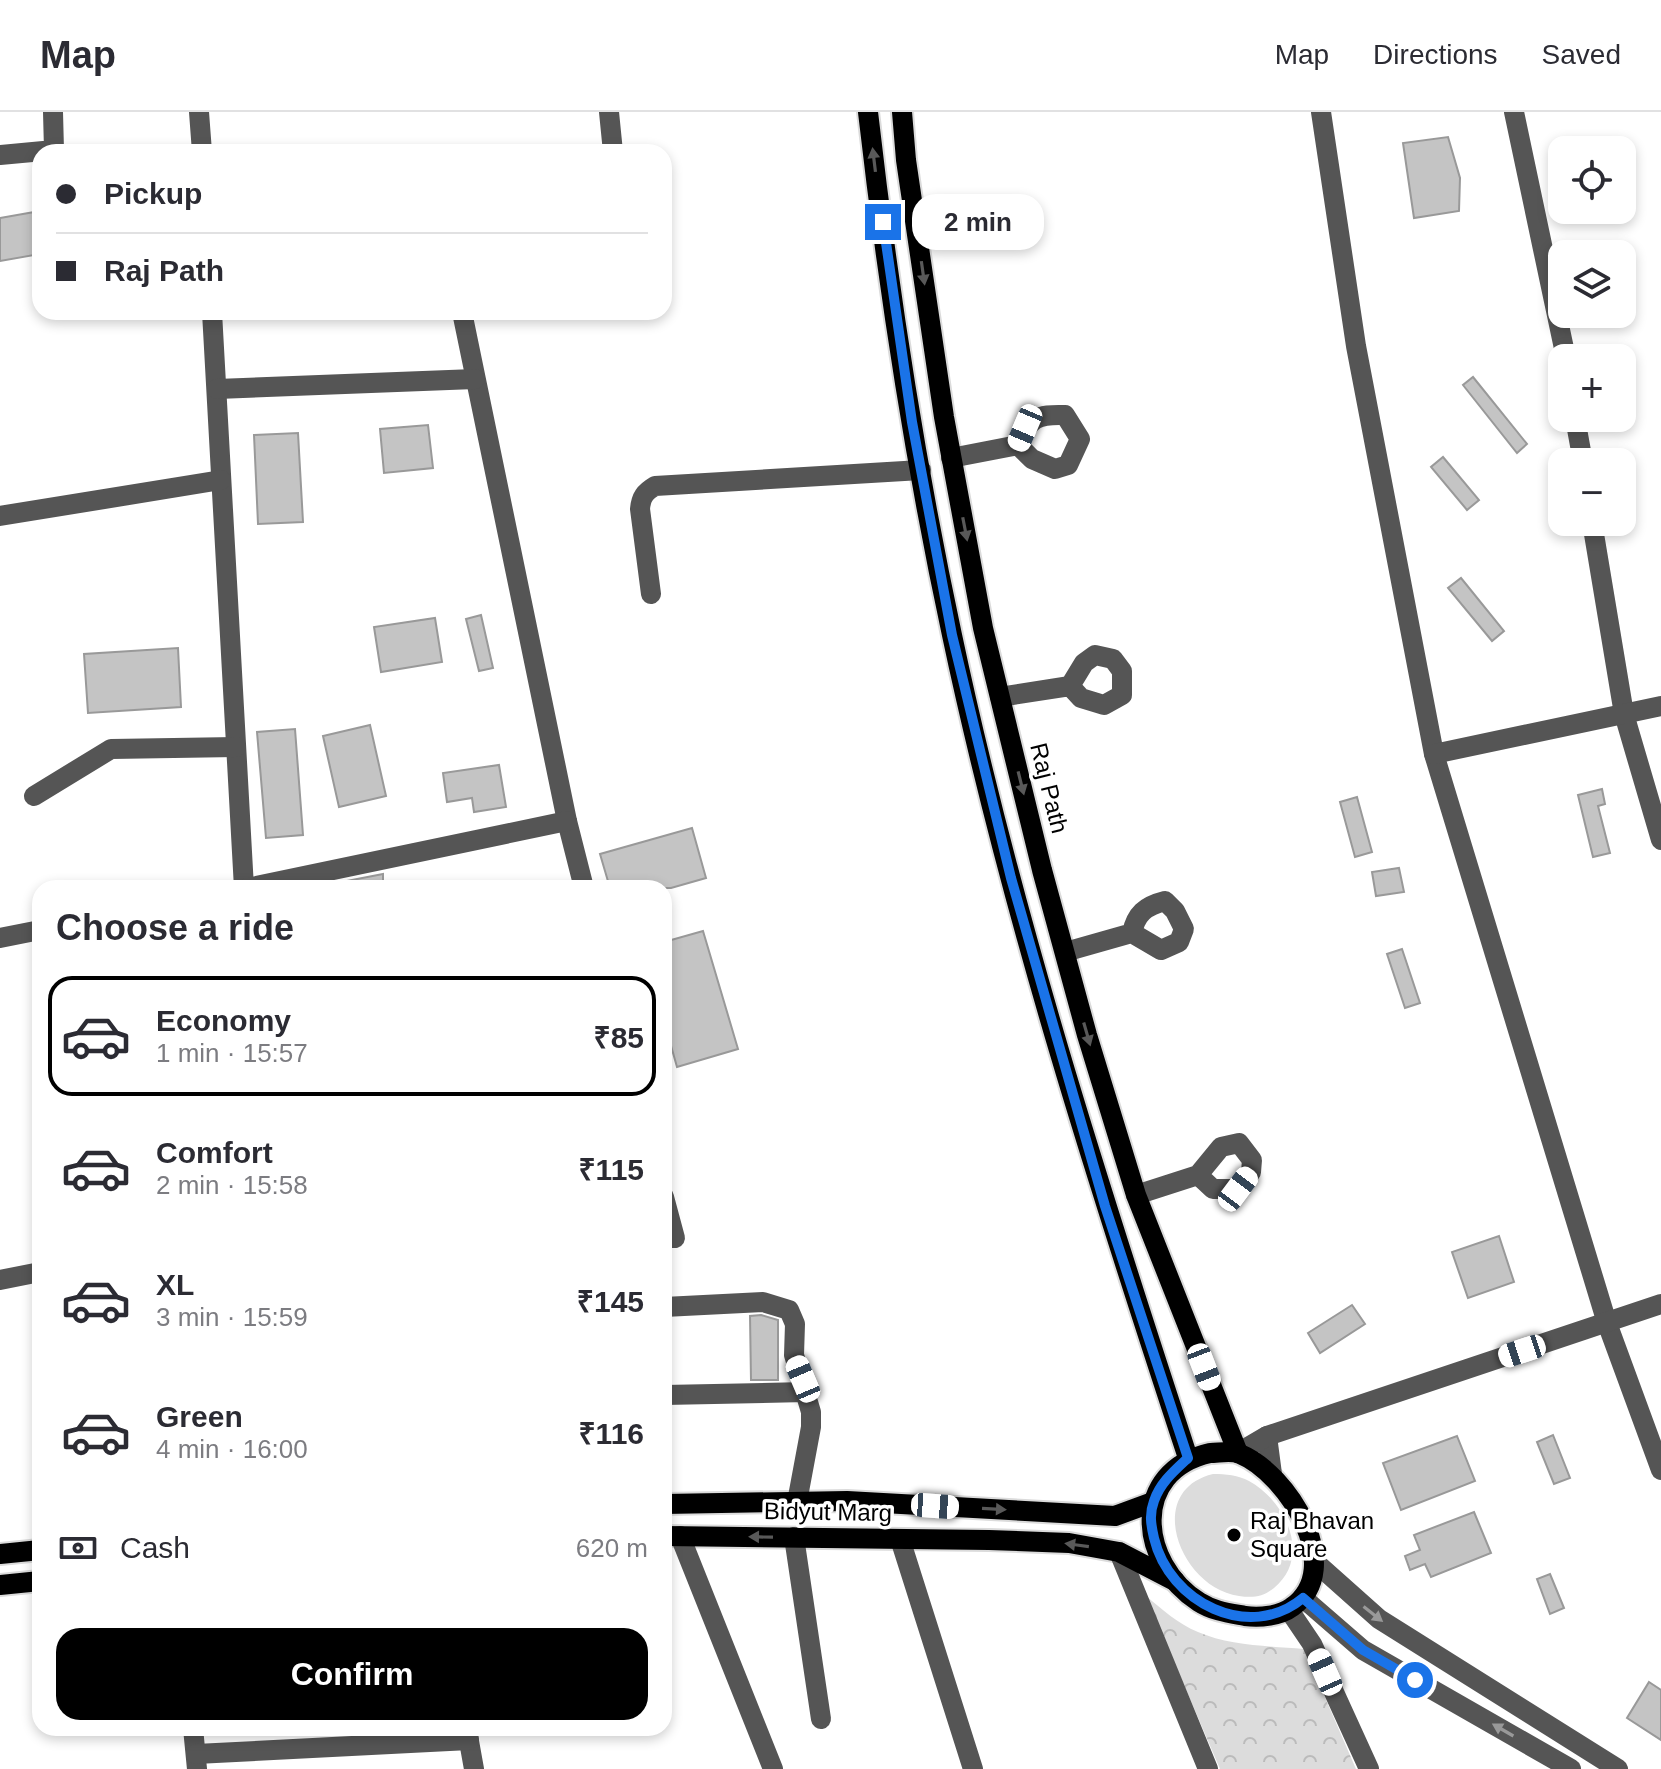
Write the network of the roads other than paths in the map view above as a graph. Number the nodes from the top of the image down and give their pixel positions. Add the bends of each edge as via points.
1 (53, 112) edge
2 (199, 112) edge
3 (609, 112) edge
4 (868, 112) edge
5 (902, 112) edge
6 (1322, 112) edge
7 (1330, 112) edge
8 (1514, 112) edge
9 (54, 144) edge
10 (201, 144) edge
11 (612, 144) edge
12 (32, 152) edge
13 (0, 155) edge
14 (213, 320) edge
15 (464, 320) edge
16 (1563, 344) edge
17 (475, 379) junction
18 (217, 389) junction
19 (1018, 445) dead end
20 (951, 458) junction
21 (921, 470) junction
22 (221, 480) junction
23 (0, 516) edge
24 (1594, 536) edge
25 (651, 594) dead end
26 (1070, 686) dead end
27 (1000, 697) junction
28 (1661, 706) edge
29 (1624, 714) junction
30 (236, 747) junction
31 (1434, 754) junction
32 (34, 796) dead end
33 (567, 821) junction
34 (1661, 840) edge
35 (245, 880) edge
36 (284, 880) edge
37 (582, 880) edge
38 (32, 932) edge
39 (1132, 933) dead end
40 (0, 938) edge
41 (1065, 952) junction
42 (1198, 1175) dead end
43 (1136, 1195) junction
44 (32, 1274) edge
45 (0, 1280) edge
46 (1661, 1304) edge
47 (672, 1307) edge
48 (1607, 1323) junction
49 (806, 1392) junction
50 (672, 1395) edge
51 (1267, 1436) junction
52 (1238, 1453) junction
53 (1188, 1458) junction
54 (1661, 1470) edge
55 (1272, 1474) junction
56 (797, 1502) junction
57 (1153, 1502) junction
58 (672, 1504) edge
59 (672, 1536) edge
60 (794, 1537) junction
61 (900, 1539) junction
62 (32, 1550) edge
63 (4, 1552) edge
64 (1119, 1552) junction
65 (1315, 1562) junction
66 (1175, 1581) junction
67 (32, 1582) edge
68 (0, 1585) edge
69 (1296, 1604) junction
70 (821, 1719) dead end
71 (194, 1736) edge
72 (448, 1736) edge
73 (468, 1736) edge
74 (196, 1761) edge
75 (474, 1769) edge
76 (773, 1769) edge
77 (973, 1769) edge
78 (1208, 1769) edge
79 (1369, 1769) edge
80 (1571, 1769) edge
81 (1618, 1769) edge

1 - 9 street
2 - 10 street
3 - 11 street
21 -> 4 main road
5 -> 20 main road, Raj Path
6 - 7 street
6 - 31 street via 1356,346
8 - 16 street
12 - 13 street
14 - 18 street
15 - 17 street
17 - 18 street
17 - 33 street
18 - 22 street
19 - 20 street
20 -> 27 main road, Raj Path
21 - 25 street via 655,486 641,500 640,509
21 - 53 main road via 952,635 1011,878 1096,1176
22 - 23 street
22 - 30 street
24 - 29 street
26 - 27 street
27 -> 41 main road, Raj Path
28 - 29 street
29 - 31 street
29 - 34 street
30 - 32 street via 111,749
30 - 35 street
31 - 48 street
33 - 36 street
33 - 37 street
38 - 40 street
39 - 41 street
41 -> 43 main road, Raj Path
42 - 43 street
43 - 52 main road, Raj Path
44 - 45 street
46 - 48 street
47 - 49 street via 763,1302 789,1310 795,1324 794,1355
48 - 51 street
48 - 54 street
49 - 50 street
49 - 56 street via 811,1427
51 - 52 street
51 - 55 street
52 - 53 main road
52 - 55 main road
53 - 57 main road via 1167,1477
55 - 65 main road via 1311,1538
56 -> 57 main road, Bidyut Marg via 1115,1516
56 - 58 main road, Bidyut Marg
57 - 66 main road via 1150,1521 1158,1556
60 -> 59 main road, Bidyut Marg
59 - 76 street
60 - 61 main road, Bidyut Marg
60 - 70 street
64 -> 61 main road, Bidyut Marg via 1069,1543
61 - 77 street
62 - 63 main road
64 - 66 main road, Bidyut Marg
64 - 78 street
65 - 69 main road via 1315,1576
65 -> 81 street via 1379,1619
66 - 69 main road via 1216,1610 1265,1617
67 - 68 main road
69 - 79 street
80 -> 69 street via 1363,1650
71 - 74 street
72 - 74 street
73 - 75 street

